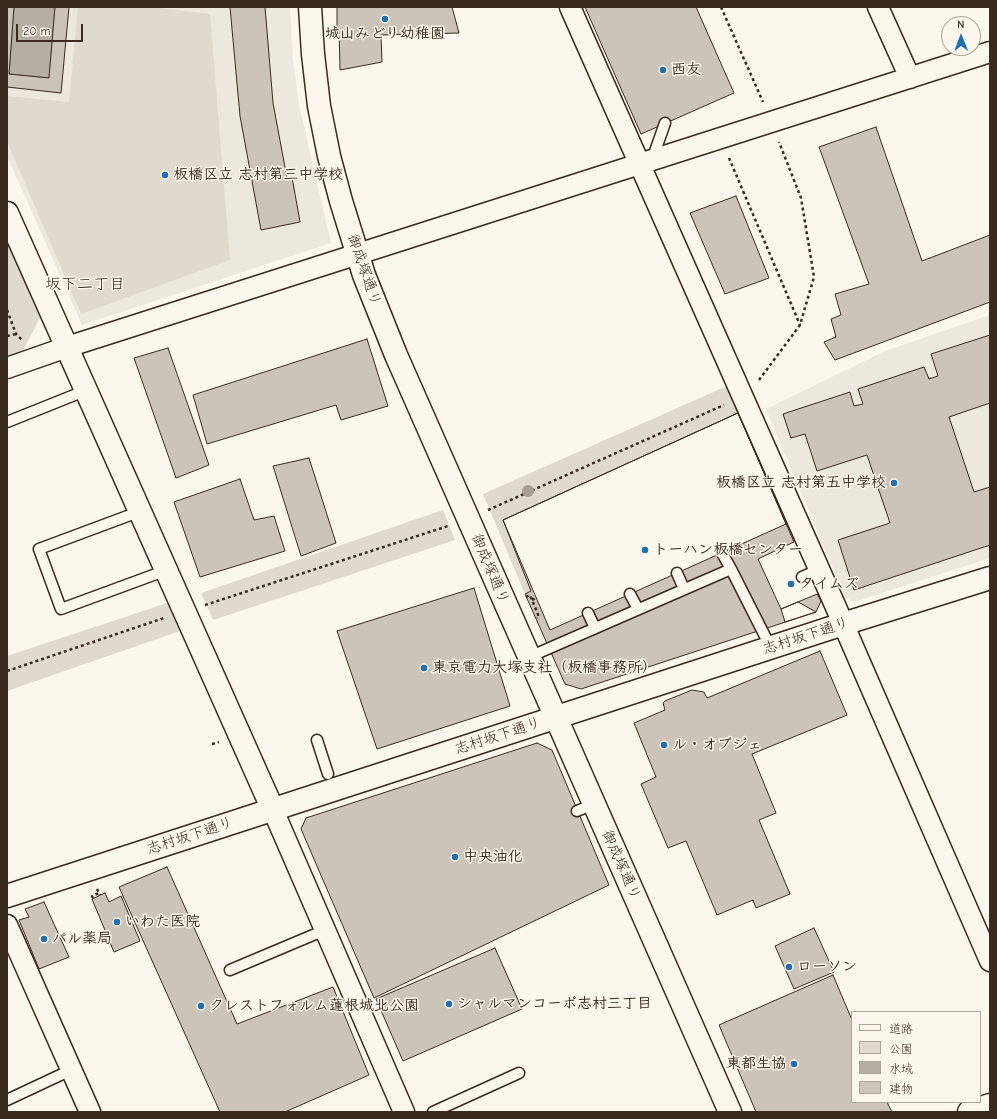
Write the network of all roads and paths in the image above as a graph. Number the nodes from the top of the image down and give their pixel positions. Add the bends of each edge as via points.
1 (310, 7) edge
2 (570, 7) edge
3 (722, 7) edge
4 (878, 7) edge
5 (990, 52) edge
6 (910, 78) junction
7 (771, 122) junction
8 (665, 123) dead end
9 (720, 138) junction
10 (646, 162) junction
11 (7, 213) edge
12 (357, 254) junction
13 (7, 310) edge
14 (800, 325) junction
15 (16, 334) junction
16 (7, 336) edge
17 (26, 344) dead end
18 (67, 347) junction
19 (7, 368) edge
20 (755, 386) dead end
21 (87, 390) junction
22 (729, 403) dead end
23 (7, 422) edge
24 (141, 511) junction
25 (468, 518) junction
26 (722, 553) dead end
27 (731, 569) junction
28 (167, 570) junction
29 (677, 573) dead end
30 (990, 578) edge
31 (684, 589) junction
32 (630, 594) dead end
33 (530, 596) dead end
34 (536, 598) dead end
35 (532, 600) junction
36 (638, 609) junction
37 (185, 611) junction
38 (588, 613) dead end
39 (539, 617) dead end
40 (843, 624) junction
41 (595, 628) junction
42 (770, 648) junction
43 (529, 658) junction
44 (7, 671) edge
45 (555, 718) junction
46 (317, 740) dead end
47 (328, 774) dead end
48 (273, 810) junction
49 (99, 893) dead end
50 (7, 896) edge
51 (93, 898) dead end
52 (7, 925) edge
53 (325, 930) junction
54 (990, 961) edge
55 (230, 970) dead end
56 (71, 1070) junction
57 (519, 1073) dead end
58 (7, 1100) edge
59 (990, 1105) edge
60 (90, 1112) edge
61 (404, 1112) edge
62 (433, 1112) edge
63 (730, 1112) edge
64 (969, 1112) edge

1 - 12 street, 御成塚通り via 319,106 329,156
2 - 10 street
3 - 7 path
4 - 6 street
5 - 6 street
6 - 7 street
7 - 9 street
7 - 14 path via 801,198 814,277
8 - 10 lane
9 - 10 street
9 - 14 path
10 - 12 street
10 - 40 street via 810,573
11 - 18 street
12 - 18 street
12 - 25 street, 御成塚通り via 396,355
13 - 15 path
14 - 20 path
15 - 16 path
15 - 17 path
18 - 19 street
18 - 21 street
21 - 23 lane
21 - 24 street
22 - 25 path
24 - 28 street
24 - 28 lane via 39,549 61,609
25 - 37 path
25 - 43 street, 御成塚通り
26 - 27 lane
27 - 31 lane
27 - 42 lane
28 - 37 street
29 - 31 lane
30 - 40 street, 志村坂下通り
31 - 36 lane
32 - 36 lane
33 - 35 path
34 - 35 path
35 - 39 path
36 - 41 lane
37 - 44 path
37 - 48 street
38 - 41 lane
40 - 42 street, 志村坂下通り
40 - 54 street
41 - 43 lane
42 - 45 street, 志村坂下通り
43 - 45 street, 御成塚通り
45 - 48 street, 志村坂下通り
45 - 63 street, 御成塚通り via 586,808
46 - 47 lane
48 - 50 street, 志村坂下通り
48 - 53 street
49 - 51 path via 92,896
52 - 56 street
53 - 55 lane
53 - 61 street
56 - 58 lane
56 - 60 street
57 - 62 lane
59 - 64 street

